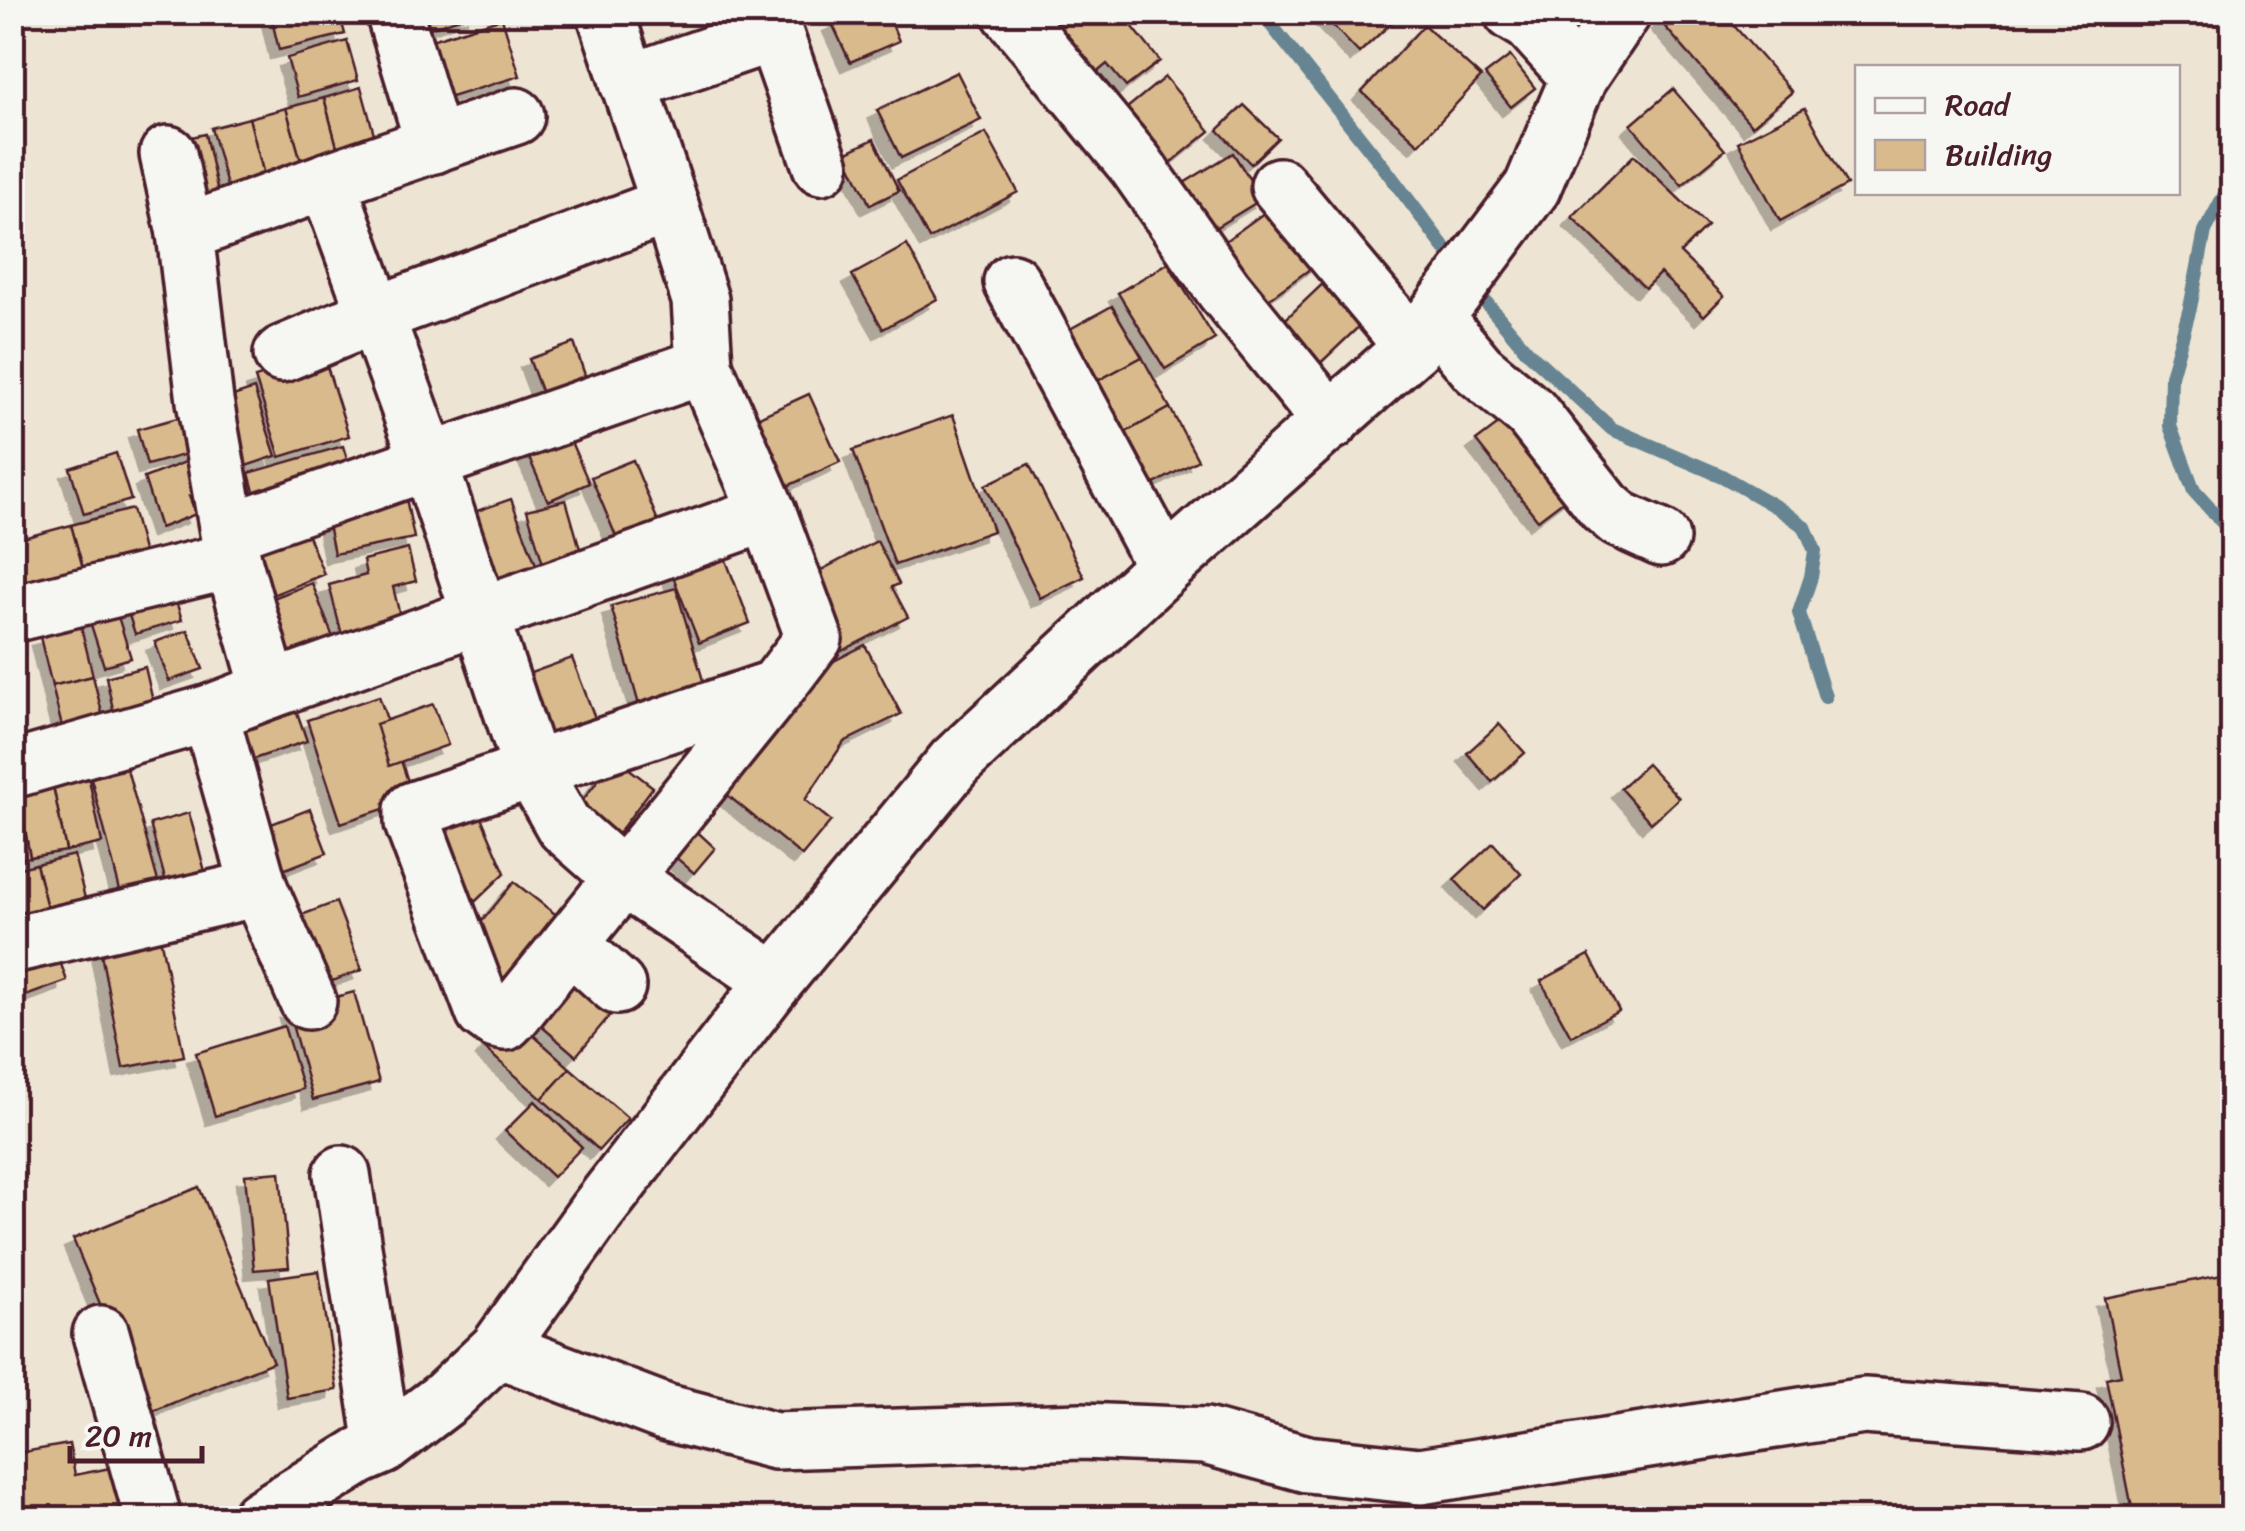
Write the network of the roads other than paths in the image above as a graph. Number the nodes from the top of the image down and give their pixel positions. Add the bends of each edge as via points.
1 (394, 12) edge
2 (606, 12) edge
3 (1010, 12) edge
4 (1512, 12) edge
5 (1623, 12) edge
6 (771, 23) edge
7 (1579, 77) junction
8 (628, 83) junction
9 (516, 116) dead end
10 (434, 145) junction
11 (168, 154) dead end
12 (821, 166) dead end
13 (327, 181) junction
14 (1279, 186) dead end
15 (670, 206) junction
16 (185, 232) junction
17 (1012, 282) dead end
18 (1446, 305) junction
19 (375, 314) junction
20 (282, 354) dead end
21 (704, 366) junction
22 (1331, 422) junction
23 (429, 462) junction
24 (768, 512) junction
25 (1660, 538) dead end
26 (231, 546) junction
27 (1165, 567) junction
28 (12, 614) edge
29 (478, 615) junction
30 (776, 688) junction
31 (270, 690) junction
32 (210, 712) junction
33 (531, 768) junction
34 (12, 770) edge
35 (624, 878) junction
36 (258, 888) junction
37 (570, 944) junction
38 (12, 945) edge
39 (774, 980) junction
40 (618, 986) dead end
41 (308, 1001) dead end
42 (342, 1174) dead end
43 (101, 1334) dead end
44 (498, 1348) junction
45 (2081, 1422) dead end
46 (383, 1446) junction
47 (153, 1518) edge
48 (260, 1518) edge

1 - 10 street
2 - 8 street
3 - 22 street
4 - 7 street
5 - 7 street
6 - 8 street
6 - 12 street
7 - 18 street via 1532,188
8 - 15 street
9 - 10 street
10 - 13 street
11 - 16 street
13 - 16 street
13 - 19 street
14 - 18 street
15 - 19 street
15 - 21 street via 700,300
16 - 26 street via 204,401
17 - 27 street
18 - 22 street
18 - 25 street via 1478,369 1531,414 1605,507
19 - 20 street
19 - 23 street
21 - 23 street
21 - 24 street
22 - 27 street
23 - 26 street
23 - 29 street
24 - 29 street
24 - 30 street via 814,638
26 - 28 street
26 - 31 street
27 - 39 street via 955,762
29 - 31 street
29 - 33 street
30 - 33 street
30 - 35 street
31 - 32 street
32 - 34 street
32 - 36 street
33 - 35 street via 564,826
33 - 37 street via 413,810 413,823 484,1012 505,1022
35 - 37 street
35 - 39 street
36 - 38 street
36 - 41 street
37 - 40 street
39 - 44 street
42 - 46 street
43 - 47 street
44 - 45 street via 664,1412 775,1441 1082,1431 1206,1436 1307,1464 1420,1476 1864,1406
44 - 46 street
46 - 48 street

